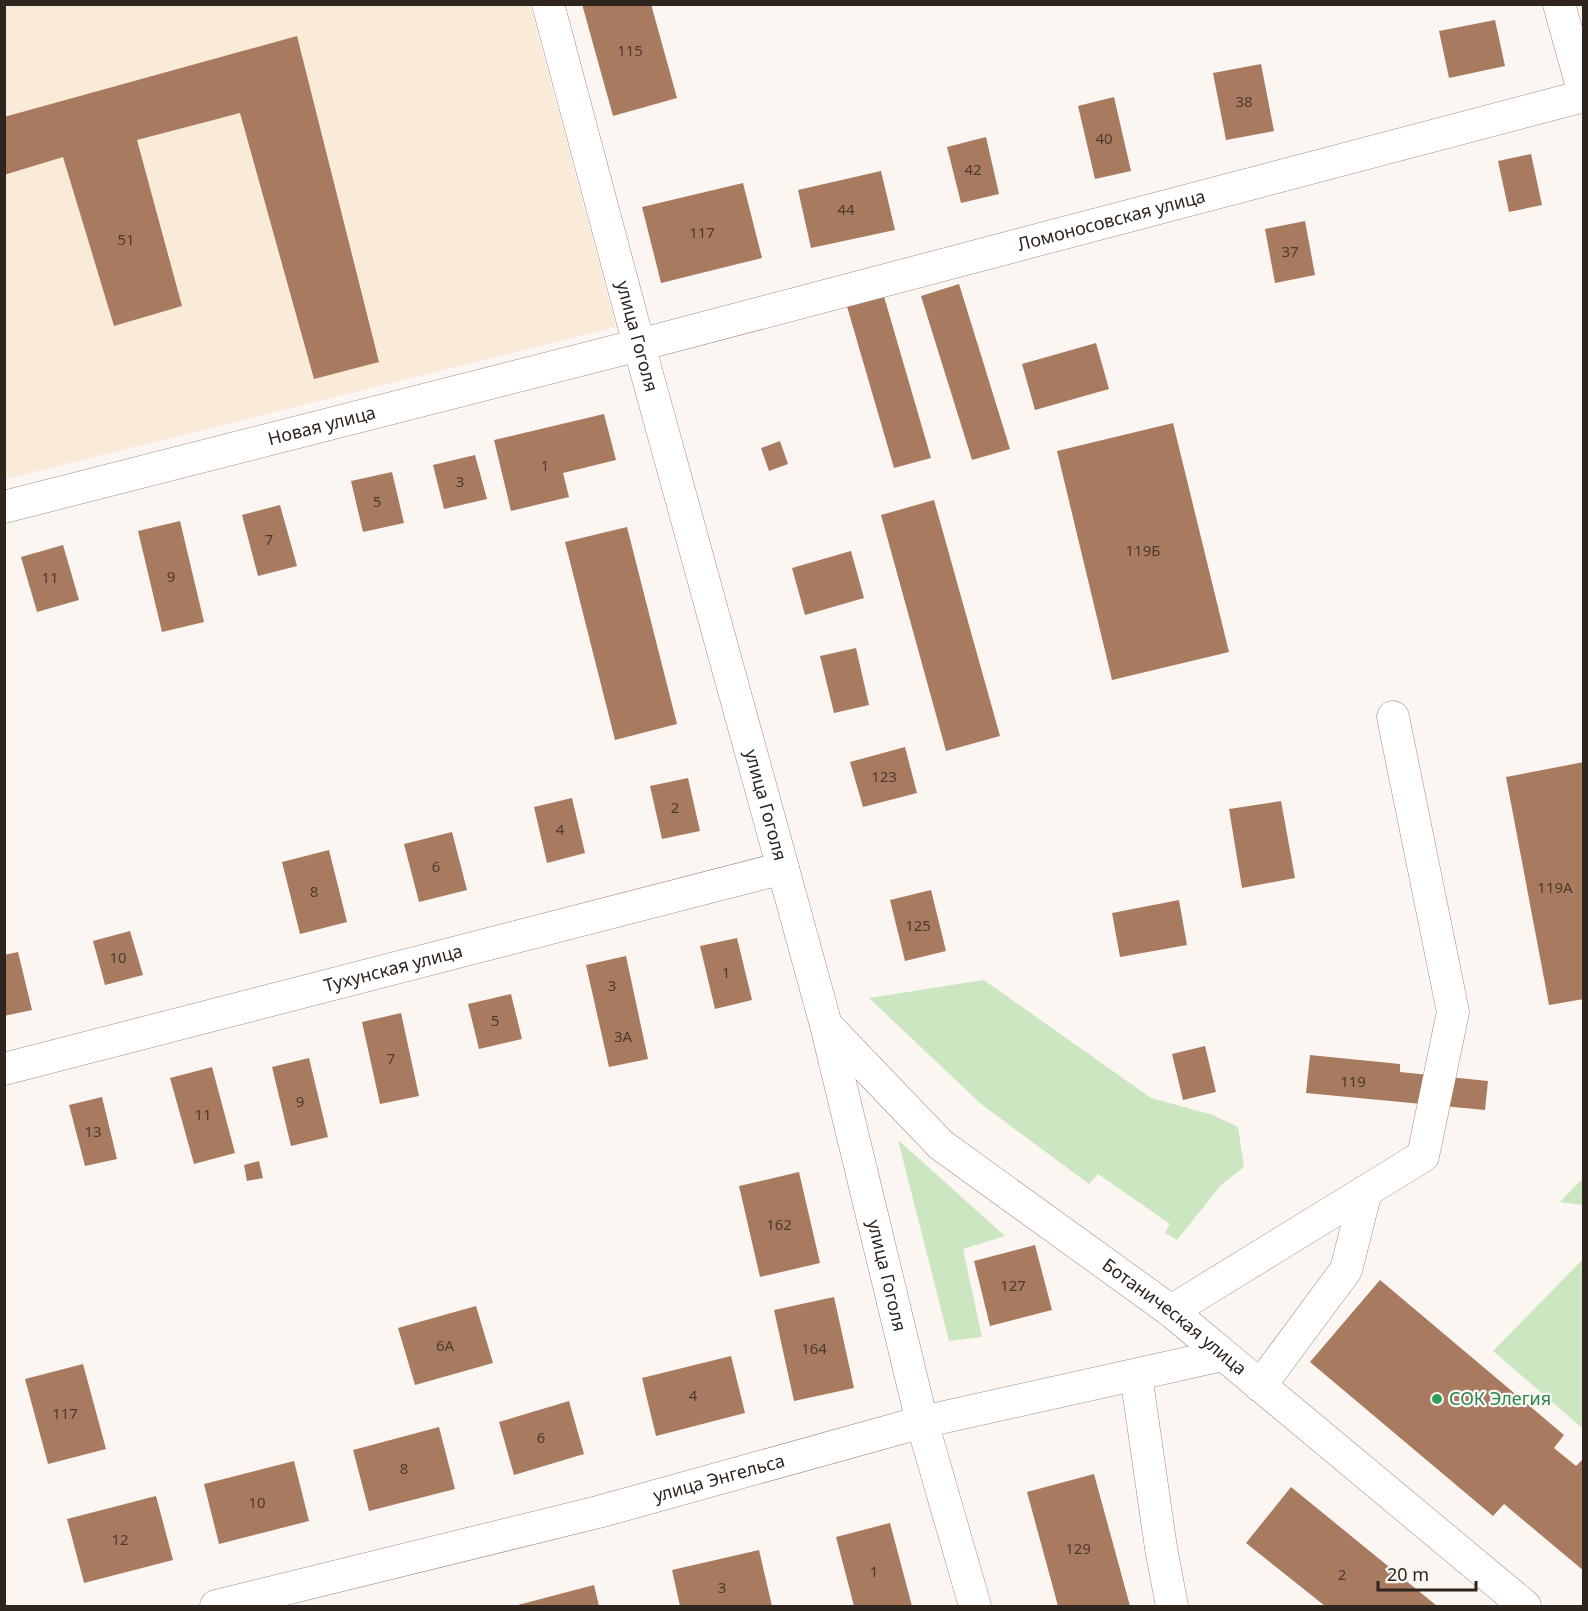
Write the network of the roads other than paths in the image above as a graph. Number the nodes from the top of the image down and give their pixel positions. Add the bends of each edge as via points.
1 (548, 4) edge
2 (1559, 4) edge
3 (1584, 95) edge
4 (639, 345) junction
5 (4, 507) edge
6 (1393, 717) dead end
7 (783, 868) junction
8 (826, 1025) junction
9 (4, 1069) edge
10 (1366, 1191) junction
11 (1171, 1311) junction
12 (1223, 1355) junction
13 (1136, 1375) junction
14 (1260, 1386) junction
15 (922, 1422) junction
16 (216, 1606) edge
17 (975, 1606) edge
18 (1173, 1606) edge
19 (1525, 1606) edge

1 - 4 street, улица Гоголя
2 - 3 street
3 - 4 street, Ломоносовская улица
4 - 5 street, Новая улица
4 - 7 street, улица Гоголя
6 - 10 street via 1453,1012 1423,1156
7 - 8 street, улица Гоголя
7 - 9 street, Тухунская улица
8 - 11 street, Ботаническая улица via 941,1145
8 - 15 street, улица Гоголя
10 - 11 street
10 - 14 street via 1346,1270
11 - 12 street, Ботаническая улица
12 - 13 street, улица Энгельса
12 - 14 street, Ботаническая улица
13 - 15 street, улица Энгельса
13 - 18 street
14 - 19 street, Ботаническая улица
15 - 16 street, улица Энгельса via 602,1511
15 - 17 street, улица Гоголя

